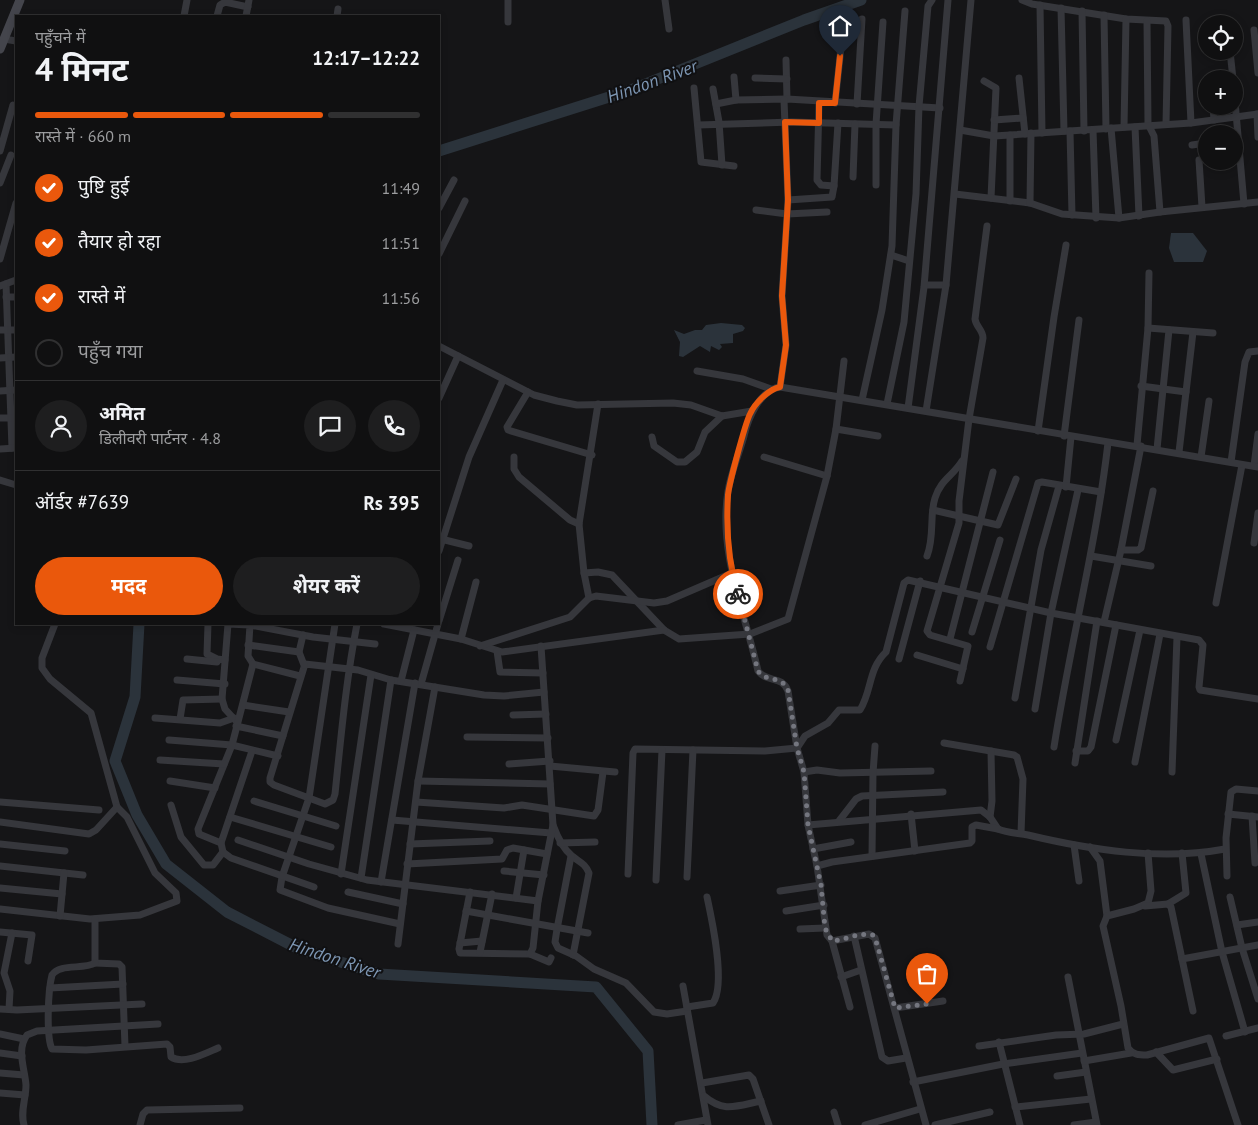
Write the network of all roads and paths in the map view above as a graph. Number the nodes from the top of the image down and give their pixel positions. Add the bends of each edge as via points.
1 (20, 0) edge
2 (187, 0) edge
3 (508, 0) edge
4 (665, 0) edge
5 (932, 0) edge
6 (948, 0) edge
7 (971, 0) edge
8 (1022, 0) edge
9 (249, 4) edge
10 (1040, 5) junction
11 (1062, 8) junction
12 (905, 11) dead end
13 (1082, 11) junction
14 (184, 15) edge
15 (217, 15) edge
16 (1104, 15) junction
17 (862, 19) dead end
18 (1126, 19) junction
19 (1186, 20) dead end
20 (1147, 21) junction
21 (508, 22) dead end
22 (882, 22) dead end
23 (669, 29) dead end
24 (843, 29) dead end
25 (1254, 30) dead end
26 (4, 39) junction
27 (15, 41) edge
28 (0, 49) edge
29 (786, 60) dead end
30 (1258, 73) edge
31 (734, 77) dead end
32 (755, 78) dead end
33 (1019, 78) dead end
34 (787, 79) junction
35 (984, 81) dead end
36 (694, 88) dead end
37 (713, 89) dead end
38 (785, 99) junction
39 (736, 100) junction
40 (819, 103) junction
41 (835, 103) junction
42 (716, 104) junction
43 (858, 104) junction
44 (879, 104) junction
45 (13, 105) dead end
46 (898, 105) junction
47 (919, 106) junction
48 (940, 108) junction
49 (1257, 114) edge
50 (1214, 115) edge
51 (1236, 116) junction
52 (1023, 118) junction
53 (994, 120) junction
54 (1214, 120) junction
55 (719, 122) junction
56 (785, 122) junction
57 (819, 123) junction
58 (838, 123) junction
59 (1190, 123) junction
60 (855, 124) junction
61 (876, 124) junction
62 (1148, 124) junction
63 (1166, 124) junction
64 (698, 125) junction
65 (896, 125) junction
66 (1236, 125) edge
67 (1135, 126) junction
68 (1124, 127) junction
69 (1109, 129) junction
70 (960, 130) junction
71 (1084, 130) junction
72 (1093, 130) junction
73 (1067, 131) junction
74 (1042, 132) junction
75 (1028, 134) junction
76 (1010, 135) junction
77 (994, 136) junction
78 (1258, 138) edge
79 (1198, 144) edge
80 (1192, 145) dead end
81 (0, 151) edge
82 (14, 156) edge
83 (722, 166) junction
84 (734, 166) dead end
85 (1200, 170) edge
86 (1240, 170) edge
87 (853, 177) dead end
88 (454, 180) dead end
89 (0, 183) edge
90 (876, 185) dead end
91 (834, 186) junction
92 (955, 194) junction
93 (991, 198) junction
94 (788, 200) junction
95 (1010, 200) junction
96 (464, 201) dead end
97 (1258, 202) edge
98 (1030, 203) junction
99 (1244, 204) junction
100 (440, 206) edge
101 (1202, 207) junction
102 (756, 210) dead end
103 (828, 212) dead end
104 (1160, 212) junction
105 (787, 214) junction
106 (1072, 215) junction
107 (14, 216) edge
108 (1139, 216) junction
109 (1096, 218) junction
110 (1119, 218) junction
111 (987, 226) dead end
112 (1066, 245) dead end
113 (440, 252) edge
114 (891, 255) junction
115 (0, 257) edge
116 (909, 261) junction
117 (1149, 273) dead end
118 (15, 280) edge
119 (924, 284) junction
120 (3, 285) edge
121 (946, 285) junction
122 (6, 297) junction
123 (15, 297) edge
124 (1079, 320) dead end
125 (1148, 328) junction
126 (1169, 330) junction
127 (4, 331) edge
128 (1193, 332) junction
129 (1213, 333) dead end
130 (440, 347) edge
131 (1258, 351) edge
132 (458, 356) junction
133 (4, 357) edge
134 (844, 361) dead end
135 (697, 371) dead end
136 (503, 380) junction
137 (1141, 386) junction
138 (780, 387) junction
139 (771, 389) junction
140 (1165, 389) junction
141 (13, 390) edge
142 (0, 391) edge
143 (528, 392) junction
144 (1186, 392) junction
145 (440, 396) edge
146 (840, 396) junction
147 (862, 400) junction
148 (1209, 401) dead end
149 (598, 404) junction
150 (887, 404) junction
151 (908, 408) junction
152 (752, 411) junction
153 (926, 411) junction
154 (722, 416) junction
155 (0, 418) edge
156 (14, 418) edge
157 (969, 419) junction
158 (836, 429) junction
159 (1038, 431) junction
160 (1258, 434) edge
161 (878, 436) dead end
162 (1067, 436) junction
163 (652, 437) dead end
164 (1108, 443) junction
165 (1139, 446) junction
166 (0, 448) edge
167 (14, 448) edge
168 (1157, 448) junction
169 (1179, 452) junction
170 (592, 455) junction
171 (514, 457) dead end
172 (764, 457) dead end
173 (1201, 457) junction
174 (964, 459) junction
175 (1231, 462) junction
176 (1242, 465) junction
177 (1256, 467) edge
178 (993, 472) dead end
179 (827, 476) junction
180 (1016, 479) dead end
181 (0, 480) edge
182 (15, 484) edge
183 (1062, 487) junction
184 (1078, 490) junction
185 (1101, 492) junction
186 (1153, 492) dead end
187 (932, 510) junction
188 (1258, 513) edge
189 (958, 516) junction
190 (980, 521) junction
191 (579, 524) junction
192 (441, 539) edge
193 (1000, 540) dead end
194 (1254, 543) dead end
195 (469, 546) dead end
196 (1121, 550) junction
197 (927, 556) dead end
198 (1091, 556) junction
199 (458, 560) dead end
200 (1119, 561) junction
201 (1151, 566) dead end
202 (732, 573) junction
203 (584, 574) junction
204 (920, 581) junction
205 (476, 582) dead end
206 (939, 586) junction
207 (961, 592) junction
208 (589, 598) junction
209 (982, 598) junction
210 (636, 602) junction
211 (1002, 603) junction
212 (1216, 603) dead end
213 (1031, 608) junction
214 (1051, 613) junction
215 (440, 616) edge
216 (1076, 617) junction
217 (1100, 621) junction
218 (1116, 624) junction
219 (55, 625) edge
220 (208, 625) edge
221 (228, 625) edge
222 (250, 625) joint
223 (334, 625) edge
224 (357, 625) edge
225 (395, 625) edge
226 (437, 625) edge
227 (412, 628) edge
228 (664, 630) junction
229 (1140, 630) junction
230 (972, 632) dead end
231 (434, 634) junction
232 (750, 634) junction
233 (1160, 634) junction
234 (303, 635) junction
235 (1177, 637) junction
236 (334, 639) junction
237 (461, 639) junction
238 (950, 639) junction
239 (354, 641) junction
240 (375, 644) dead end
241 (248, 645) junction
242 (480, 646) junction
243 (541, 646) junction
244 (990, 647) dead end
245 (498, 651) junction
246 (299, 652) junction
247 (917, 655) dead end
248 (187, 659) dead end
249 (899, 659) dead end
250 (225, 661) junction
251 (252, 664) junction
252 (304, 665) junction
253 (330, 668) junction
254 (350, 669) junction
255 (963, 669) junction
256 (543, 673) junction
257 (371, 675) junction
258 (300, 676) junction
259 (177, 680) dead end
260 (391, 680) junction
261 (401, 681) junction
262 (960, 681) dead end
263 (225, 684) junction
264 (418, 684) junction
265 (434, 686) junction
266 (544, 692) junction
267 (1015, 698) dead end
268 (1258, 699) edge
269 (222, 700) junction
270 (243, 705) junction
271 (1035, 709) dead end
272 (289, 712) junction
273 (546, 714) junction
274 (513, 715) dead end
275 (154, 718) dead end
276 (180, 720) junction
277 (236, 722) junction
278 (283, 736) junction
279 (467, 737) dead end
280 (548, 738) junction
281 (169, 740) dead end
282 (1116, 740) dead end
283 (944, 743) dead end
284 (232, 745) junction
285 (875, 746) dead end
286 (1054, 747) dead end
287 (797, 748) junction
288 (252, 750) junction
289 (662, 750) junction
290 (693, 750) junction
291 (1076, 750) junction
292 (991, 751) junction
293 (278, 756) junction
294 (160, 760) dead end
295 (1135, 762) dead end
296 (550, 763) junction
297 (1075, 763) dead end
298 (224, 764) junction
299 (509, 764) dead end
300 (931, 771) dead end
301 (603, 772) junction
302 (615, 772) dead end
303 (804, 772) junction
304 (1172, 772) dead end
305 (872, 773) junction
306 (170, 781) dead end
307 (418, 781) junction
308 (550, 784) junction
309 (215, 788) junction
310 (1258, 791) edge
311 (943, 792) dead end
312 (872, 795) junction
313 (309, 798) junction
314 (254, 801) dead end
315 (0, 802) edge
316 (416, 802) junction
317 (170, 805) dead end
318 (117, 807) junction
319 (552, 808) junction
320 (99, 810) dead end
321 (911, 814) junction
322 (1228, 814) junction
323 (1255, 816) edge
324 (230, 817) junction
325 (304, 817) junction
326 (990, 817) junction
327 (872, 818) junction
328 (392, 820) junction
329 (839, 821) junction
330 (0, 822) edge
331 (414, 823) junction
332 (552, 825) junction
333 (808, 825) junction
334 (336, 826) dead end
335 (998, 829) junction
336 (551, 833) junction
337 (1021, 833) junction
338 (297, 836) junction
339 (238, 840) dead end
340 (490, 841) dead end
341 (595, 842) dead end
342 (851, 842) dead end
343 (221, 843) junction
344 (560, 843) junction
345 (0, 844) edge
346 (410, 844) junction
347 (1074, 845) junction
348 (1090, 847) junction
349 (331, 848) dead end
350 (814, 849) junction
351 (1225, 849) junction
352 (524, 850) junction
353 (65, 851) dead end
354 (915, 851) junction
355 (223, 852) junction
356 (1148, 853) junction
357 (1182, 853) junction
358 (547, 854) junction
359 (1201, 854) junction
360 (571, 856) junction
361 (872, 856) junction
362 (289, 857) junction
363 (1255, 863) dead end
364 (407, 864) junction
365 (0, 866) edge
366 (817, 866) junction
367 (504, 870) dead end
368 (520, 872) junction
369 (64, 873) junction
370 (83, 874) dead end
371 (341, 874) junction
372 (628, 874) dead end
373 (544, 875) junction
374 (1227, 876) dead end
375 (282, 877) junction
376 (687, 877) dead end
377 (361, 878) junction
378 (656, 880) dead end
379 (381, 882) junction
380 (1079, 882) dead end
381 (406, 884) junction
382 (821, 885) junction
383 (314, 887) dead end
384 (0, 888) edge
385 (780, 891) dead end
386 (348, 892) dead end
387 (470, 892) junction
388 (62, 894) junction
389 (492, 894) junction
390 (1230, 897) dead end
391 (516, 898) junction
392 (707, 898) dead end
393 (538, 902) junction
394 (403, 904) junction
395 (1168, 904) junction
396 (824, 905) junction
397 (1145, 906) junction
398 (0, 909) edge
399 (466, 911) junction
400 (786, 911) dead end
401 (486, 915) junction
402 (60, 916) junction
403 (1106, 916) junction
404 (96, 918) junction
405 (1258, 922) edge
406 (400, 924) junction
407 (536, 924) junction
408 (1237, 926) junction
409 (825, 928) junction
410 (557, 929) junction
411 (800, 929) dead end
412 (0, 932) edge
413 (579, 932) junction
414 (12, 933) junction
415 (588, 933) dead end
416 (854, 936) junction
417 (482, 941) junction
418 (832, 941) junction
419 (460, 943) junction
420 (398, 944) dead end
421 (1258, 944) edge
422 (1242, 948) junction
423 (480, 952) junction
424 (1222, 952) junction
425 (530, 954) junction
426 (573, 955) junction
427 (551, 958) dead end
428 (1182, 958) junction
429 (28, 961) dead end
430 (95, 963) junction
431 (861, 970) junction
432 (841, 977) junction
433 (1068, 977) dead end
434 (123, 984) junction
435 (683, 986) dead end
436 (50, 988) junction
437 (1258, 999) edge
438 (943, 1002) dead end
439 (142, 1004) dead end
440 (124, 1005) junction
441 (850, 1007) dead end
442 (50, 1008) junction
443 (895, 1008) junction
444 (0, 1009) edge
445 (9, 1009) junction
446 (687, 1009) junction
447 (1193, 1011) dead end
448 (158, 1024) dead end
449 (1123, 1024) junction
450 (124, 1026) junction
451 (1258, 1028) edge
452 (50, 1030) junction
453 (1245, 1032) junction
454 (0, 1034) edge
455 (1079, 1035) junction
456 (1226, 1036) dead end
457 (24, 1039) junction
458 (999, 1042) junction
459 (125, 1046) junction
460 (979, 1046) dead end
461 (218, 1048) dead end
462 (1156, 1052) junction
463 (0, 1053) edge
464 (1082, 1053) junction
465 (1131, 1053) junction
466 (22, 1056) junction
467 (906, 1058) junction
468 (1217, 1059) junction
469 (1084, 1061) junction
470 (1004, 1064) junction
471 (1086, 1072) junction
472 (0, 1073) edge
473 (24, 1076) junction
474 (1057, 1076) dead end
475 (913, 1082) junction
476 (702, 1083) junction
477 (0, 1093) edge
478 (25, 1095) junction
479 (704, 1096) junction
480 (1091, 1098) junction
481 (761, 1101) junction
482 (1015, 1107) junction
483 (240, 1108) dead end
484 (920, 1109) junction
485 (834, 1112) dead end
486 (990, 1112) dead end
487 (707, 1122) edge
488 (1097, 1123) edge
489 (24, 1125) edge
490 (140, 1125) edge
491 (678, 1125) edge
492 (769, 1125) edge
493 (838, 1125) edge
494 (865, 1125) edge
495 (926, 1125) edge
496 (935, 1125) edge
497 (1020, 1125) edge
498 (1074, 1125) edge
499 (1238, 1125) edge

1 - 26 street
2 - 14 street
3 - 21 street
4 - 23 street
5 - 47 street via 928,6
6 - 48 street
7 - 70 street
8 - 10 street
9 - 15 street via 224,2
10 - 11 street
10 - 74 street
11 - 13 street
11 - 73 street
12 - 46 street
13 - 16 street
13 - 71 street
16 - 18 street
16 - 69 street
17 - 43 street
18 - 20 street
18 - 68 street
19 - 59 street
20 - 62 street
20 - 63 street via 1162,20 1168,26
22 - 44 street
24 - 41 street
25 - 30 street
26 - 27 street
26 - 28 street
29 - 34 street
31 - 39 street
32 - 34 street
33 - 52 street
34 - 38 street
35 - 53 street via 996,87
36 - 64 street
37 - 42 street
38 - 39 street
38 - 40 street
38 - 56 street
39 - 42 street
40 - 41 street
40 - 57 street
41 - 43 street
42 - 55 street
43 - 44 street
44 - 46 street
44 - 61 street
45 - 81 street
46 - 47 street
46 - 65 street
47 - 48 street
47 - 116 street via 916,194
48 - 119 street
49 - 51 street
49 - 78 street
50 - 54 street
51 - 54 street
51 - 66 street
52 - 53 street
52 - 75 street
53 - 77 street
54 - 59 street
55 - 56 street
55 - 64 street
55 - 83 street
56 - 57 street
56 - 94 street
57 - 58 street
57 - 91 street via 817,183
58 - 60 street
58 - 91 street
59 - 63 street
60 - 61 street
60 - 87 street
61 - 65 street
61 - 90 street
62 - 63 street
62 - 67 street
62 - 104 street via 1154,136
64 - 83 street via 701,162
65 - 114 street
67 - 68 street
67 - 108 street
68 - 69 street
69 - 72 street
69 - 110 street
70 - 77 street
70 - 92 street
71 - 72 street
71 - 73 street
72 - 109 street
73 - 74 street
73 - 106 street
74 - 75 street
75 - 76 street
75 - 98 street
76 - 77 street
76 - 95 street
77 - 93 street
79 - 80 street
81 - 82 street
82 - 89 street
83 - 84 street
85 - 101 street
86 - 99 street
88 - 100 street
91 - 94 street via 832,197
92 - 93 street
92 - 121 street
93 - 95 street
94 - 105 street
95 - 98 street
96 - 113 street
97 - 99 street
98 - 106 street
99 - 101 street
101 - 104 street
102 - 105 street
103 - 105 street
104 - 108 street
105 - 138 street via 782,296 786,345
106 - 109 street
107 - 115 street
108 - 110 street
109 - 110 street
111 - 157 street via 975,319 983,338
112 - 159 street
114 - 116 street
114 - 147 street
116 - 150 street via 904,322
117 - 125 street
118 - 120 street
119 - 121 street
119 - 151 street
120 - 122 street
121 - 153 street
122 - 123 street
122 - 127 street
124 - 162 street
125 - 126 street
125 - 137 street
126 - 128 street
126 - 140 street
127 - 133 street
128 - 129 street
128 - 144 street
130 - 132 street
131 - 175 street via 1248,352 1244,362
132 - 136 street
132 - 145 street
133 - 141 street
134 - 146 street
135 - 139 street via 743,379
136 - 143 street
136 - 192 street via 469,457
137 - 140 street
137 - 165 street
138 - 139 street
138 - 146 street
139 - 152 street
140 - 144 street
140 - 168 street
141 - 142 street
141 - 156 street
143 - 149 street via 568,404
143 - 170 street via 508,430
144 - 169 street
146 - 147 street
146 - 158 street
147 - 150 street
148 - 173 street
149 - 154 street via 673,403 691,405
149 - 170 street
150 - 151 street
151 - 153 street
152 - 154 street
152 - 202 street via 728,493
153 - 157 street
154 - 163 street via 705,432 698,452 685,462 677,462 654,446
155 - 156 street
156 - 167 street
157 - 159 street
157 - 174 street
158 - 161 street
158 - 179 street
159 - 162 street
160 - 177 street
162 - 164 street
162 - 183 street
164 - 165 street
164 - 185 street
165 - 168 street
165 - 196 street
166 - 167 street
168 - 169 street
169 - 173 street
170 - 191 street
171 - 191 street via 518,477
172 - 179 street
173 - 175 street
174 - 187 street via 958,469 945,478
174 - 189 street
175 - 176 street
176 - 177 street
176 - 212 street
178 - 190 street
179 - 232 street via 791,615 784,622
180 - 190 street via 1000,524
181 - 182 street
183 - 184 street
183 - 211 street via 1038,483
183 - 213 street via 1040,550
184 - 185 street
184 - 214 street
185 - 198 street
186 - 196 street via 1141,548
187 - 189 street
187 - 197 street via 932,540
188 - 194 street
189 - 190 street
189 - 206 street via 957,530
190 - 207 street
191 - 203 street
192 - 195 street
193 - 209 street
196 - 200 street
198 - 200 street
198 - 216 street
199 - 215 street
200 - 201 street
200 - 217 street
202 - 210 street via 667,600
202 - 232 street
203 - 208 street
203 - 210 street via 598,572 612,576
204 - 206 street
204 - 249 street
204 - 287 street via 904,583 886,652 871,674 860,710 839,710 828,722 805,736
205 - 237 street
206 - 207 street
206 - 238 street via 927,631 930,635
207 - 209 street
207 - 238 street
208 - 210 street via 602,596
208 - 242 street via 570,617
209 - 211 street
209 - 230 street
210 - 228 street
211 - 213 street
211 - 244 street
213 - 214 street
213 - 267 street
214 - 216 street
214 - 271 street
216 - 217 street
216 - 286 street
217 - 218 street
217 - 291 street
218 - 229 street
218 - 291 street via 1092,747 1088,751
219 - 318 street via 42,658 42,668 50,679 91,713
220 - 250 street via 208,654
221 - 250 street
222 - 234 street
222 - 241 street
223 - 236 street
224 - 239 street
225 - 227 street
226 - 231 street
227 - 231 street
227 - 261 street
228 - 232 street via 679,639
228 - 243 street
229 - 233 street
229 - 282 street
231 - 237 street
231 - 264 street
232 - 287 street via 758,671 767,679 780,680 785,684
233 - 235 street
233 - 295 street
234 - 236 street
234 - 246 street
235 - 268 street via 1202,642 1200,690
235 - 304 street
236 - 239 street
236 - 253 street
237 - 242 street
238 - 255 street via 968,646
239 - 240 street
239 - 254 street
241 - 246 street
241 - 251 street
242 - 245 street
243 - 245 street
243 - 256 street
245 - 256 street via 500,672
246 - 252 street
247 - 255 street
248 - 250 street
250 - 263 street
251 - 258 street
251 - 270 street
252 - 253 street
252 - 258 street
253 - 254 street
253 - 313 street
254 - 257 street
254 - 313 street via 333,800 325,804
255 - 262 street
256 - 266 street
257 - 260 street
257 - 371 street
258 - 272 street
259 - 263 street
260 - 261 street
260 - 377 street
261 - 264 street
263 - 269 street
264 - 265 street
264 - 328 street
265 - 266 street via 494,696
265 - 307 street
266 - 273 street
269 - 276 street via 184,700
269 - 277 street
270 - 272 street
270 - 277 street
272 - 278 street
273 - 274 street
273 - 280 street
275 - 276 street
276 - 277 street
277 - 278 street
277 - 284 street
278 - 293 street
279 - 280 street
280 - 296 street
281 - 284 street
283 - 292 street
284 - 288 street
284 - 298 street
285 - 305 street
287 - 290 street
287 - 303 street
288 - 293 street
288 - 324 street
289 - 290 street
289 - 372 street via 640,748 633,753
289 - 378 street
290 - 376 street
291 - 297 street
292 - 326 street
292 - 337 street via 1014,755 1019,760 1023,779
293 - 313 street via 270,782
294 - 298 street
296 - 299 street
296 - 301 street
296 - 308 street
298 - 309 street
300 - 305 street
301 - 302 street
301 - 319 street via 596,815
303 - 305 street
303 - 333 street
305 - 312 street
306 - 309 street
307 - 308 street
307 - 316 street
308 - 319 street
309 - 343 street via 198,831
310 - 322 street via 1233,790
311 - 312 street
312 - 327 street
312 - 329 street via 856,799
313 - 325 street
314 - 325 street
315 - 320 street
316 - 319 street
316 - 331 street
317 - 355 street via 181,837 204,865 213,864
318 - 330 street via 89,834
318 - 404 street via 127,816 155,873 178,899 140,915
319 - 332 street
321 - 326 street via 981,810
321 - 327 street
321 - 354 street
322 - 323 street
322 - 351 street
323 - 363 street
324 - 338 street
324 - 343 street
325 - 334 street
325 - 338 street
326 - 335 street
327 - 329 street
327 - 361 street
328 - 331 street
328 - 379 street
329 - 333 street
331 - 336 street
331 - 346 street
332 - 336 street
332 - 344 street
333 - 350 street
335 - 337 street
335 - 354 street via 976,825 972,827 971,842
336 - 358 street
337 - 347 street
338 - 349 street
338 - 362 street
339 - 362 street
340 - 346 street
341 - 344 street
342 - 350 street
343 - 355 street
344 - 360 street
345 - 353 street
346 - 364 street
347 - 348 street
347 - 380 street
348 - 356 street
348 - 403 street via 1100,861
350 - 366 street
351 - 359 street
351 - 374 street
352 - 358 street
352 - 364 street via 510,848 502,859
352 - 368 street
354 - 361 street
355 - 375 street
356 - 357 street
356 - 397 street via 1151,891
357 - 359 street
357 - 395 street via 1186,893
358 - 373 street
359 - 424 street
360 - 410 street
360 - 413 street via 589,873
361 - 366 street
362 - 371 street
362 - 375 street
364 - 381 street
365 - 369 street
366 - 382 street
367 - 368 street
368 - 373 street
368 - 391 street
369 - 370 street
369 - 388 street
371 - 377 street
373 - 393 street
375 - 383 street
375 - 406 street via 280,886 283,892 328,908
377 - 379 street
379 - 381 street
381 - 387 street
381 - 394 street
382 - 385 street
382 - 396 street
384 - 388 street
386 - 394 street
387 - 389 street
387 - 399 street
388 - 402 street
389 - 391 street
389 - 401 street
390 - 408 street
391 - 393 street
392 - 446 street via 718,954 717,996 713,1003
393 - 407 street
394 - 406 street
395 - 397 street
395 - 428 street
396 - 400 street
396 - 409 street
397 - 403 street
398 - 402 street
399 - 401 street
399 - 419 street
401 - 407 street
401 - 417 street
402 - 404 street
403 - 449 street via 1104,926
404 - 430 street
405 - 408 street
406 - 420 street
407 - 410 street
407 - 425 street
408 - 422 street
409 - 411 street
409 - 418 street
410 - 413 street
410 - 426 street via 556,946
412 - 414 street
413 - 415 street
413 - 426 street
414 - 429 street via 32,936
414 - 445 street via 4,973 10,991
416 - 418 street
416 - 431 street
416 - 443 street via 868,934 875,937
417 - 419 street
417 - 423 street
418 - 432 street
419 - 423 street via 460,952
421 - 422 street
422 - 424 street
422 - 437 street
423 - 425 street
424 - 428 street
424 - 453 street
425 - 427 street via 549,962
426 - 446 street via 594,969 626,983 656,1013
428 - 447 street
430 - 434 street via 121,965
430 - 436 street via 54,972
431 - 432 street
431 - 467 street via 882,1057 888,1061
432 - 441 street
433 - 455 street
434 - 436 street
434 - 440 street
435 - 446 street
436 - 442 street
438 - 443 street
439 - 440 street
440 - 442 street
440 - 450 street
442 - 445 street
442 - 452 street
443 - 467 street
444 - 445 street
446 - 476 street
448 - 450 street
449 - 455 street
449 - 465 street
450 - 452 street
450 - 459 street
451 - 453 street
452 - 457 street via 31,1032
452 - 459 street via 53,1050
453 - 456 street
454 - 457 street
455 - 458 street
455 - 464 street
457 - 466 street
458 - 460 street
458 - 470 street
459 - 461 street via 167,1044 175,1060 199,1056
462 - 465 street
462 - 468 street via 1173,1070
462 - 468 street via 1206,1037 1212,1040
463 - 466 street
464 - 469 street
464 - 470 street
465 - 469 street
466 - 473 street
467 - 475 street
468 - 499 street
469 - 471 street
470 - 475 street
470 - 482 street
471 - 474 street
471 - 480 street
472 - 473 street
473 - 478 street
475 - 484 street
476 - 479 street
476 - 481 street via 749,1075
477 - 478 street
478 - 489 street
479 - 481 street via 726,1108
479 - 487 street
480 - 482 street
480 - 488 street
481 - 492 street
482 - 497 street
483 - 490 street via 148,1110 143,1114
484 - 494 street
484 - 495 street
485 - 493 street
486 - 496 street
487 - 491 street
488 - 498 street

